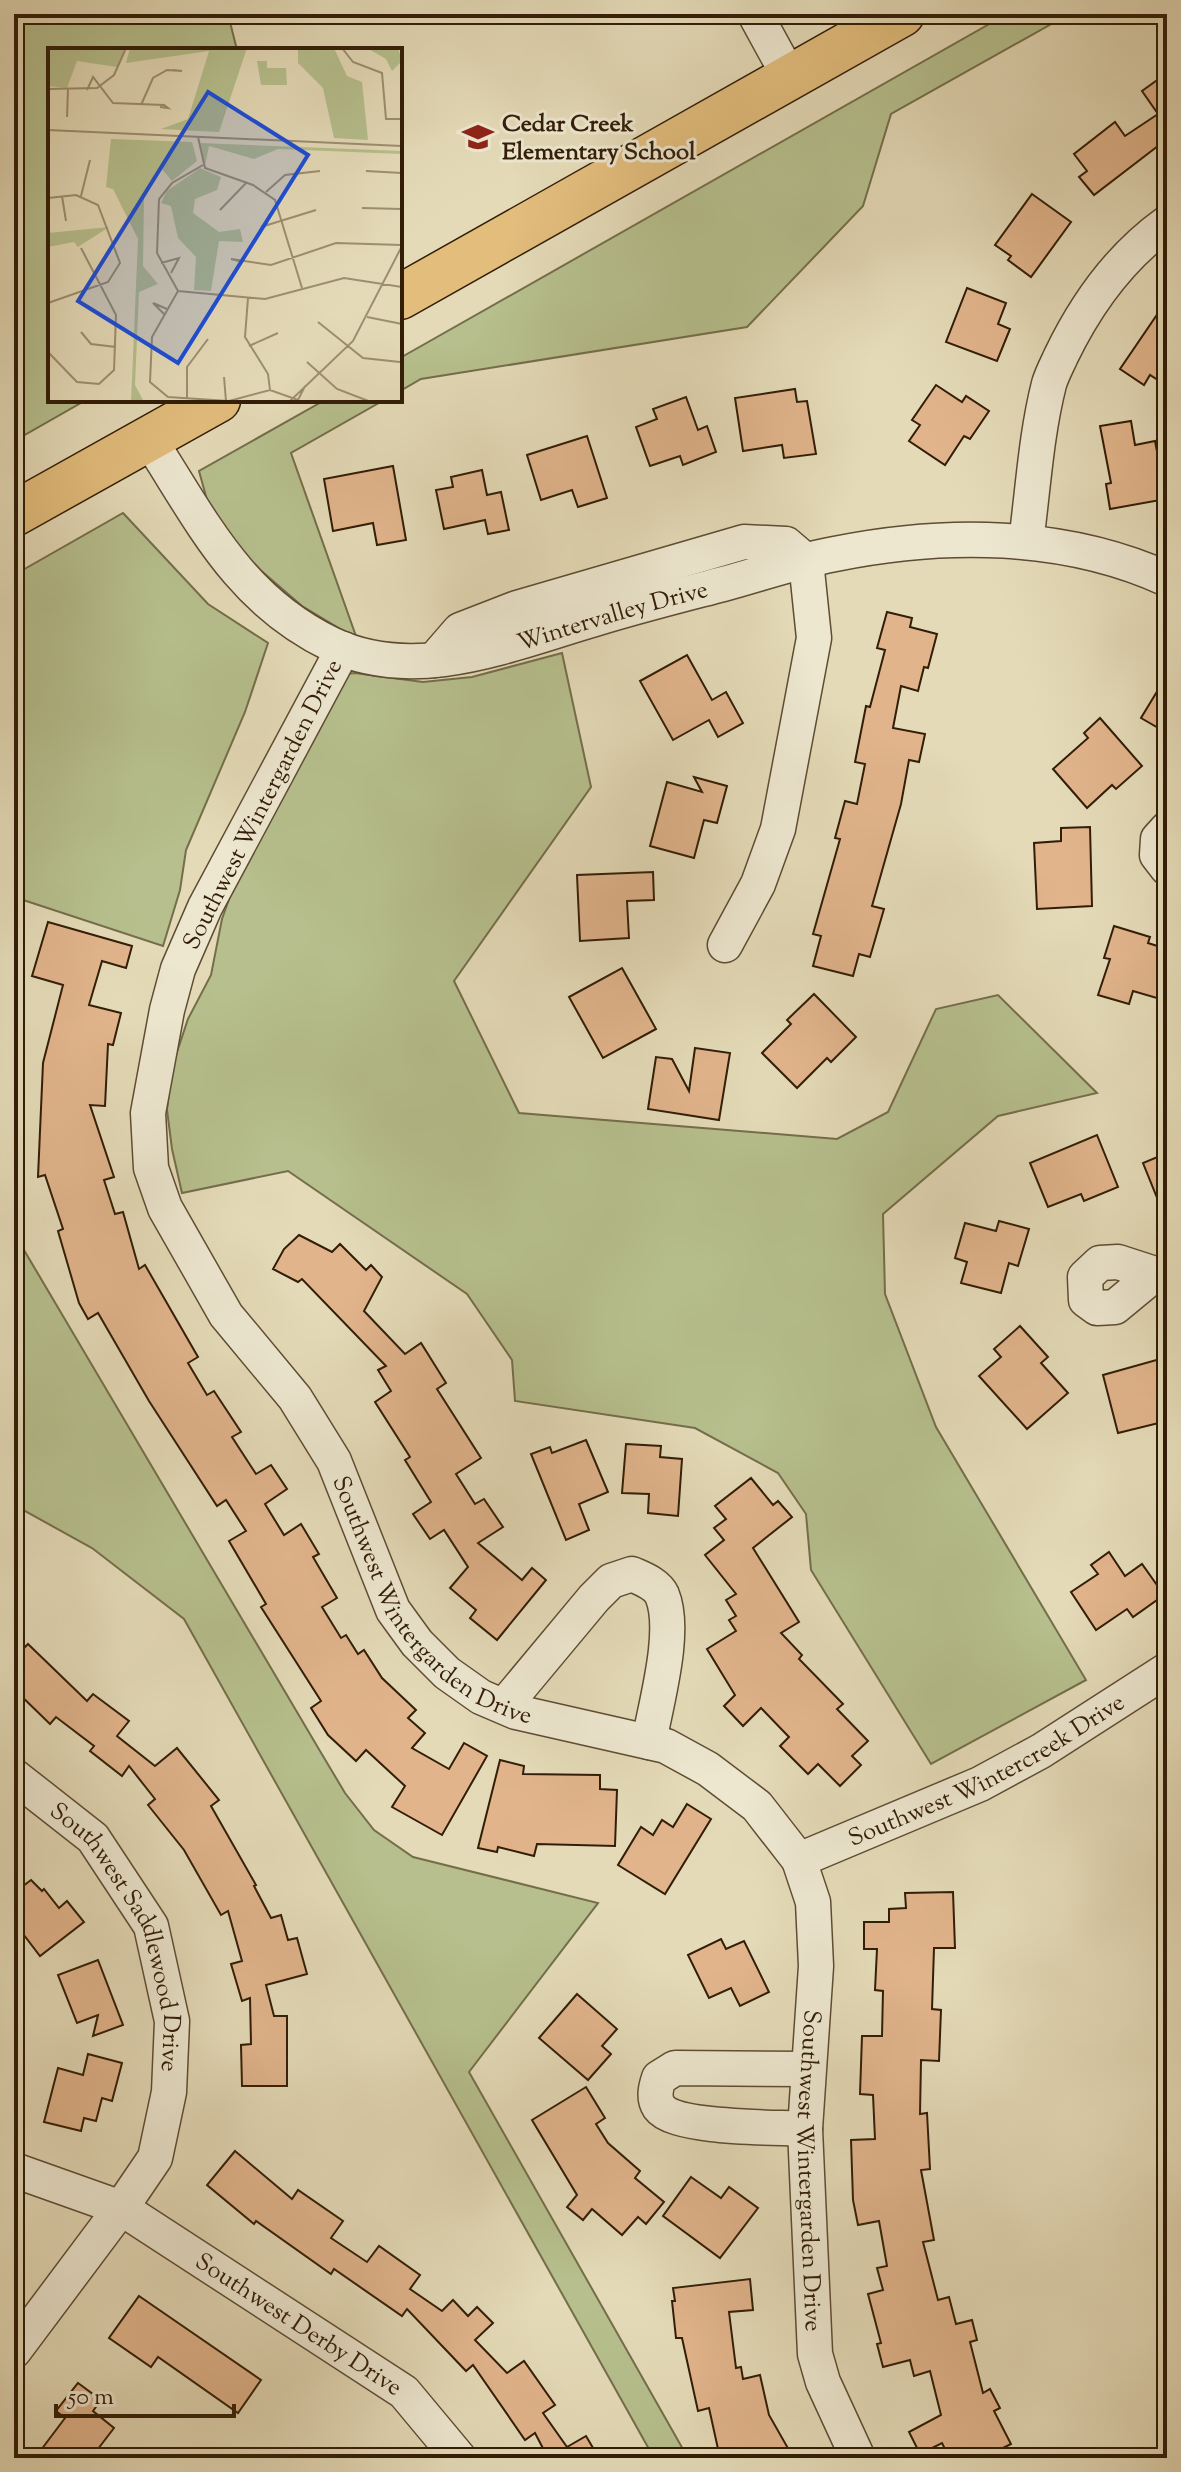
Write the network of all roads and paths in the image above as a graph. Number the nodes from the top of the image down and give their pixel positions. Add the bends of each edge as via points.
1 (755, 14) edge
2 (902, 14) edge
3 (790, 78) junction
4 (1167, 223) edge
5 (402, 296) edge
6 (214, 402) edge
7 (149, 439) junction
8 (14, 514) edge
9 (1026, 542) junction
10 (806, 561) junction
11 (1167, 579) edge
12 (343, 649) junction
13 (1167, 829) edge
14 (1167, 868) edge
15 (725, 945) dead end
16 (1167, 1670) edge
17 (504, 1706) junction
18 (649, 1742) junction
19 (14, 1776) edge
20 (799, 1860) junction
21 (807, 2069) junction
22 (805, 2129) junction
23 (14, 2170) edge
24 (121, 2208) junction
25 (14, 2351) edge
26 (459, 2458) edge
27 (858, 2458) edge

1 - 3 street
2 - 3 main road
3 - 5 main road
4 - 9 street via 1148,236 1098,294 1076,325 1050,381
6 - 7 main road
7 - 8 main road
7 - 12 street, Wintervalley Drive via 222,555 250,587 289,619
9 - 10 street, Wintervalley Drive via 957,539
9 - 11 street, Wintervalley Drive via 1066,547
10 - 12 street, Wintervalley Drive via 473,656 411,662
10 - 15 street via 814,638 778,829 758,884
12 - 17 street, Southwest Wintergarden Drive via 205,907 178,969 148,1113 151,1168 165,1208 226,1315 295,1398 334,1461 393,1610 447,1673
13 - 14 street via 1158,839 1157,855
16 - 20 street, Southwest Wintercreek Drive via 980,1784
17 - 18 street, Southwest Wintergarden Drive
17 - 18 street via 594,1598 611,1581 632,1574 661,1593 669,1628
18 - 20 street, Southwest Wintergarden Drive via 708,1769 757,1806
19 - 24 street, Southwest Saddlewood Drive via 93,1838 151,1926 172,2021 169,2092 155,2158
20 - 21 street, Southwest Wintergarden Drive via 813,1902 816,1966
21 - 22 street, Southwest Wintergarden Drive
21 - 22 street via 675,2068 659,2078 655,2091 658,2106 688,2122
22 - 27 street, Southwest Wintergarden Drive via 815,2354
23 - 24 street, Southwest Derby Drive
24 - 25 street, Southwest Saddlewood Drive
24 - 26 street, Southwest Derby Drive via 404,2392

